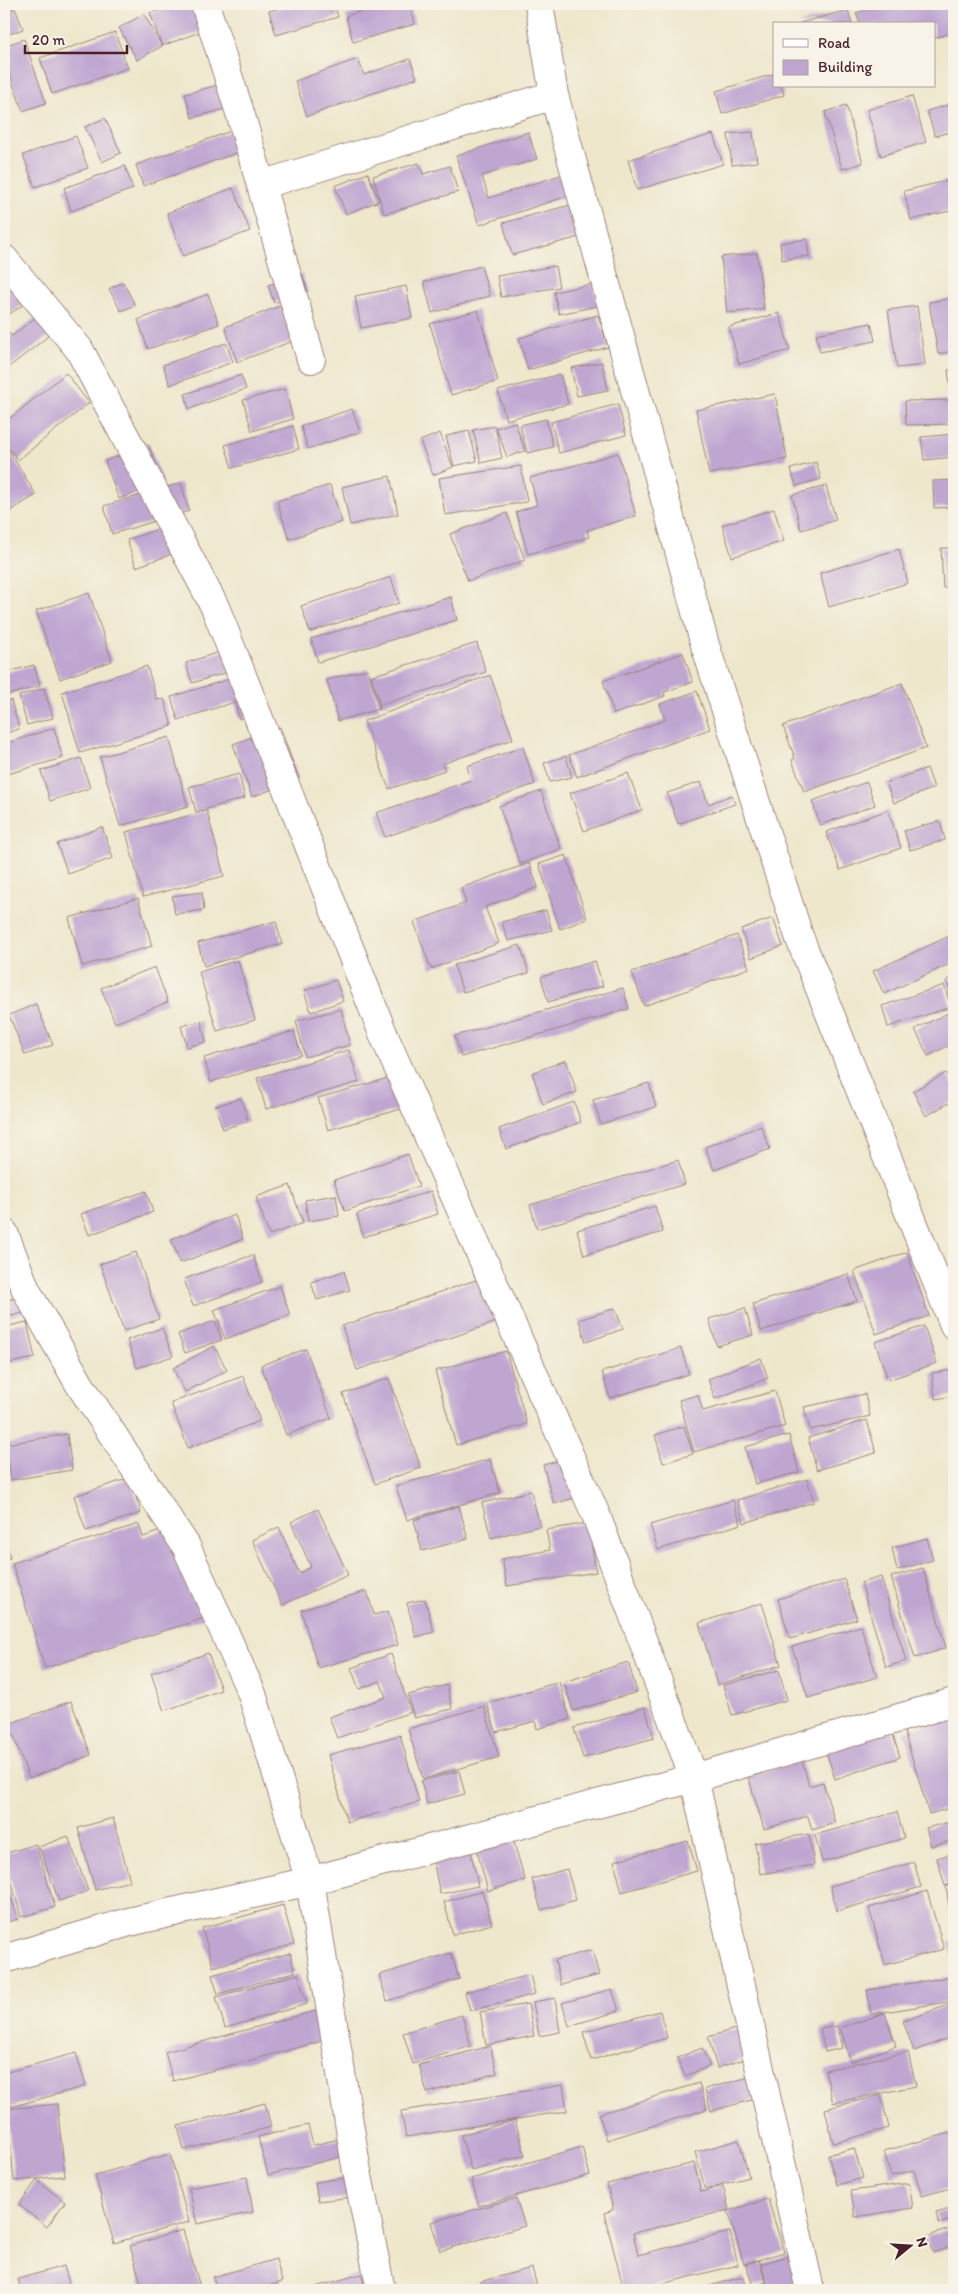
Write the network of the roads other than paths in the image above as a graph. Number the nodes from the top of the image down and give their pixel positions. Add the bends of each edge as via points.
1 (205, 4) edge
2 (539, 4) edge
3 (554, 95) junction
4 (261, 185) junction
5 (4, 259) edge
6 (311, 359) dead end
7 (4, 1233) edge
8 (954, 1325) edge
9 (954, 1702) edge
10 (694, 1778) junction
11 (310, 1881) junction
12 (4, 1960) edge
13 (381, 2290) edge
14 (810, 2290) edge

1 - 4 street
2 - 3 street
3 - 4 street
3 - 8 street via 704,645 800,939
4 - 6 street
5 - 10 street via 79,349 215,607 384,1036 596,1516
7 - 11 street via 26,1290 80,1385 186,1546 252,1694
9 - 10 street
10 - 11 street
10 - 14 street
11 - 12 street via 129,1922
11 - 13 street via 356,2166

